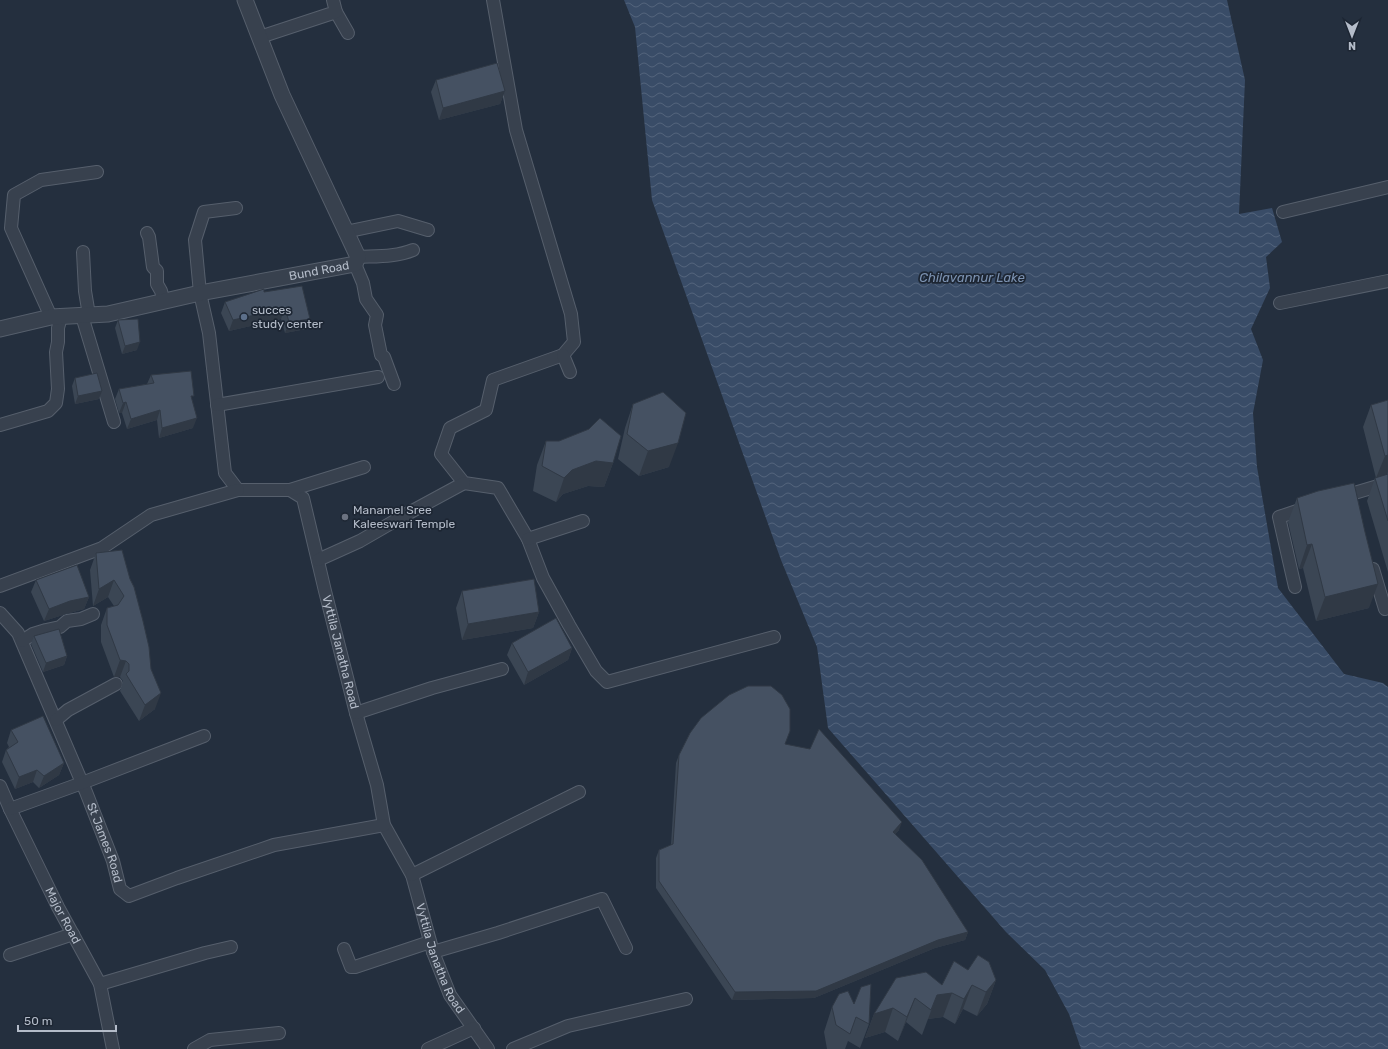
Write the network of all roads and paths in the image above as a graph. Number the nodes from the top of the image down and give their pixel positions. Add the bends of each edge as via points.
1 (246, 0) edge
2 (333, 0) edge
3 (493, 0) edge
4 (336, 12) junction
5 (348, 33) dead end
6 (260, 37) junction
7 (97, 172) dead end
8 (1388, 187) edge
9 (236, 208) dead end
10 (1283, 212) dead end
11 (428, 230) dead end
12 (147, 232) dead end
13 (345, 232) junction
14 (413, 250) dead end
15 (83, 252) dead end
16 (356, 261) junction
17 (1388, 281) edge
18 (200, 293) junction
19 (164, 302) junction
20 (1280, 303) dead end
21 (85, 316) junction
22 (56, 317) junction
23 (0, 329) edge
24 (563, 356) junction
25 (570, 372) dead end
26 (378, 377) dead end
27 (394, 384) dead end
28 (217, 405) junction
29 (114, 422) dead end
30 (0, 425) edge
31 (364, 466) dead end
32 (464, 483) junction
33 (1388, 484) edge
34 (238, 490) junction
35 (290, 490) junction
36 (1349, 494) junction
37 (1328, 501) edge
38 (1314, 505) edge
39 (1354, 508) edge
40 (583, 521) dead end
41 (528, 539) junction
42 (1370, 558) edge
43 (318, 560) junction
44 (0, 586) edge
45 (1295, 587) dead end
46 (1386, 608) dead end
47 (0, 613) edge
48 (93, 614) dead end
49 (774, 637) dead end
50 (22, 641) junction
51 (502, 669) dead end
52 (116, 684) dead end
53 (356, 713) junction
54 (56, 720) junction
55 (204, 736) dead end
56 (82, 783) junction
57 (0, 786) edge
58 (579, 792) dead end
59 (10, 809) junction
60 (384, 825) junction
61 (412, 875) junction
62 (73, 934) junction
63 (231, 947) dead end
64 (431, 947) junction
65 (626, 948) dead end
66 (344, 949) dead end
67 (10, 955) dead end
68 (100, 984) junction
69 (686, 999) dead end
70 (474, 1028) junction
71 (279, 1033) dead end
72 (113, 1049) edge
73 (194, 1049) edge
74 (428, 1049) edge
75 (488, 1049) edge
76 (513, 1049) edge

1 - 6 street, Bund Road
2 - 4 street
3 - 24 street via 516,130 571,314 574,342
4 - 5 street
4 - 6 street
6 - 13 street, Bund Road via 282,95
7 - 22 street via 42,180 14,195 12,228
8 - 10 street
9 - 18 street via 204,212 194,240
11 - 13 street via 398,222
12 - 19 street via 153,267 157,271 157,284
13 - 16 street, Bund Road
14 - 16 street
15 - 21 street
16 - 18 street, Bund Road
16 - 27 street via 366,299 376,315 375,325 381,355
17 - 20 street
18 - 19 street, Bund Road
18 - 28 street via 209,333
19 - 21 street, Bund Road via 108,314
21 - 22 street, Bund Road
21 - 29 street
22 - 23 street, Bund Road
22 - 30 street via 56,403 48,411
24 - 25 street
24 - 32 street via 493,380 486,410 450,428 441,454
26 - 28 street
28 - 34 street via 225,473
31 - 35 street
32 - 41 street via 498,488
32 - 43 street via 360,541
33 - 36 street
34 - 35 street
34 - 44 street via 151,515 102,548
35 - 43 street, Vyttila Janatha Road via 303,498
36 - 37 street
36 - 39 street
38 - 45 street via 1279,517
40 - 41 street
41 - 49 street via 543,578 596,671 607,682
42 - 46 street
43 - 53 street, Vyttila Janatha Road
47 - 50 street, St James Road
48 - 50 street via 67,621 60,627 33,634
50 - 54 street, St James Road
51 - 53 street via 432,688
52 - 54 street via 68,710
53 - 60 street, Vyttila Janatha Road via 377,785
54 - 56 street, St James Road
55 - 56 street
56 - 59 street
56 - 60 street, St James Road via 113,861 120,889 129,896 274,845
57 - 59 street, Major Road
58 - 61 street
59 - 62 street, Major Road
60 - 61 street, Vyttila Janatha Road
61 - 64 street, Vyttila Janatha Road
62 - 67 street
62 - 68 street, Major Road
63 - 68 street
64 - 65 street via 498,933 602,899
64 - 66 street via 355,967 351,967
64 - 70 street, Vyttila Janatha Road via 450,995
68 - 72 street, Major Road
69 - 76 street via 568,1026
70 - 74 street
70 - 75 street, Vyttila Janatha Road
71 - 73 street via 210,1040

